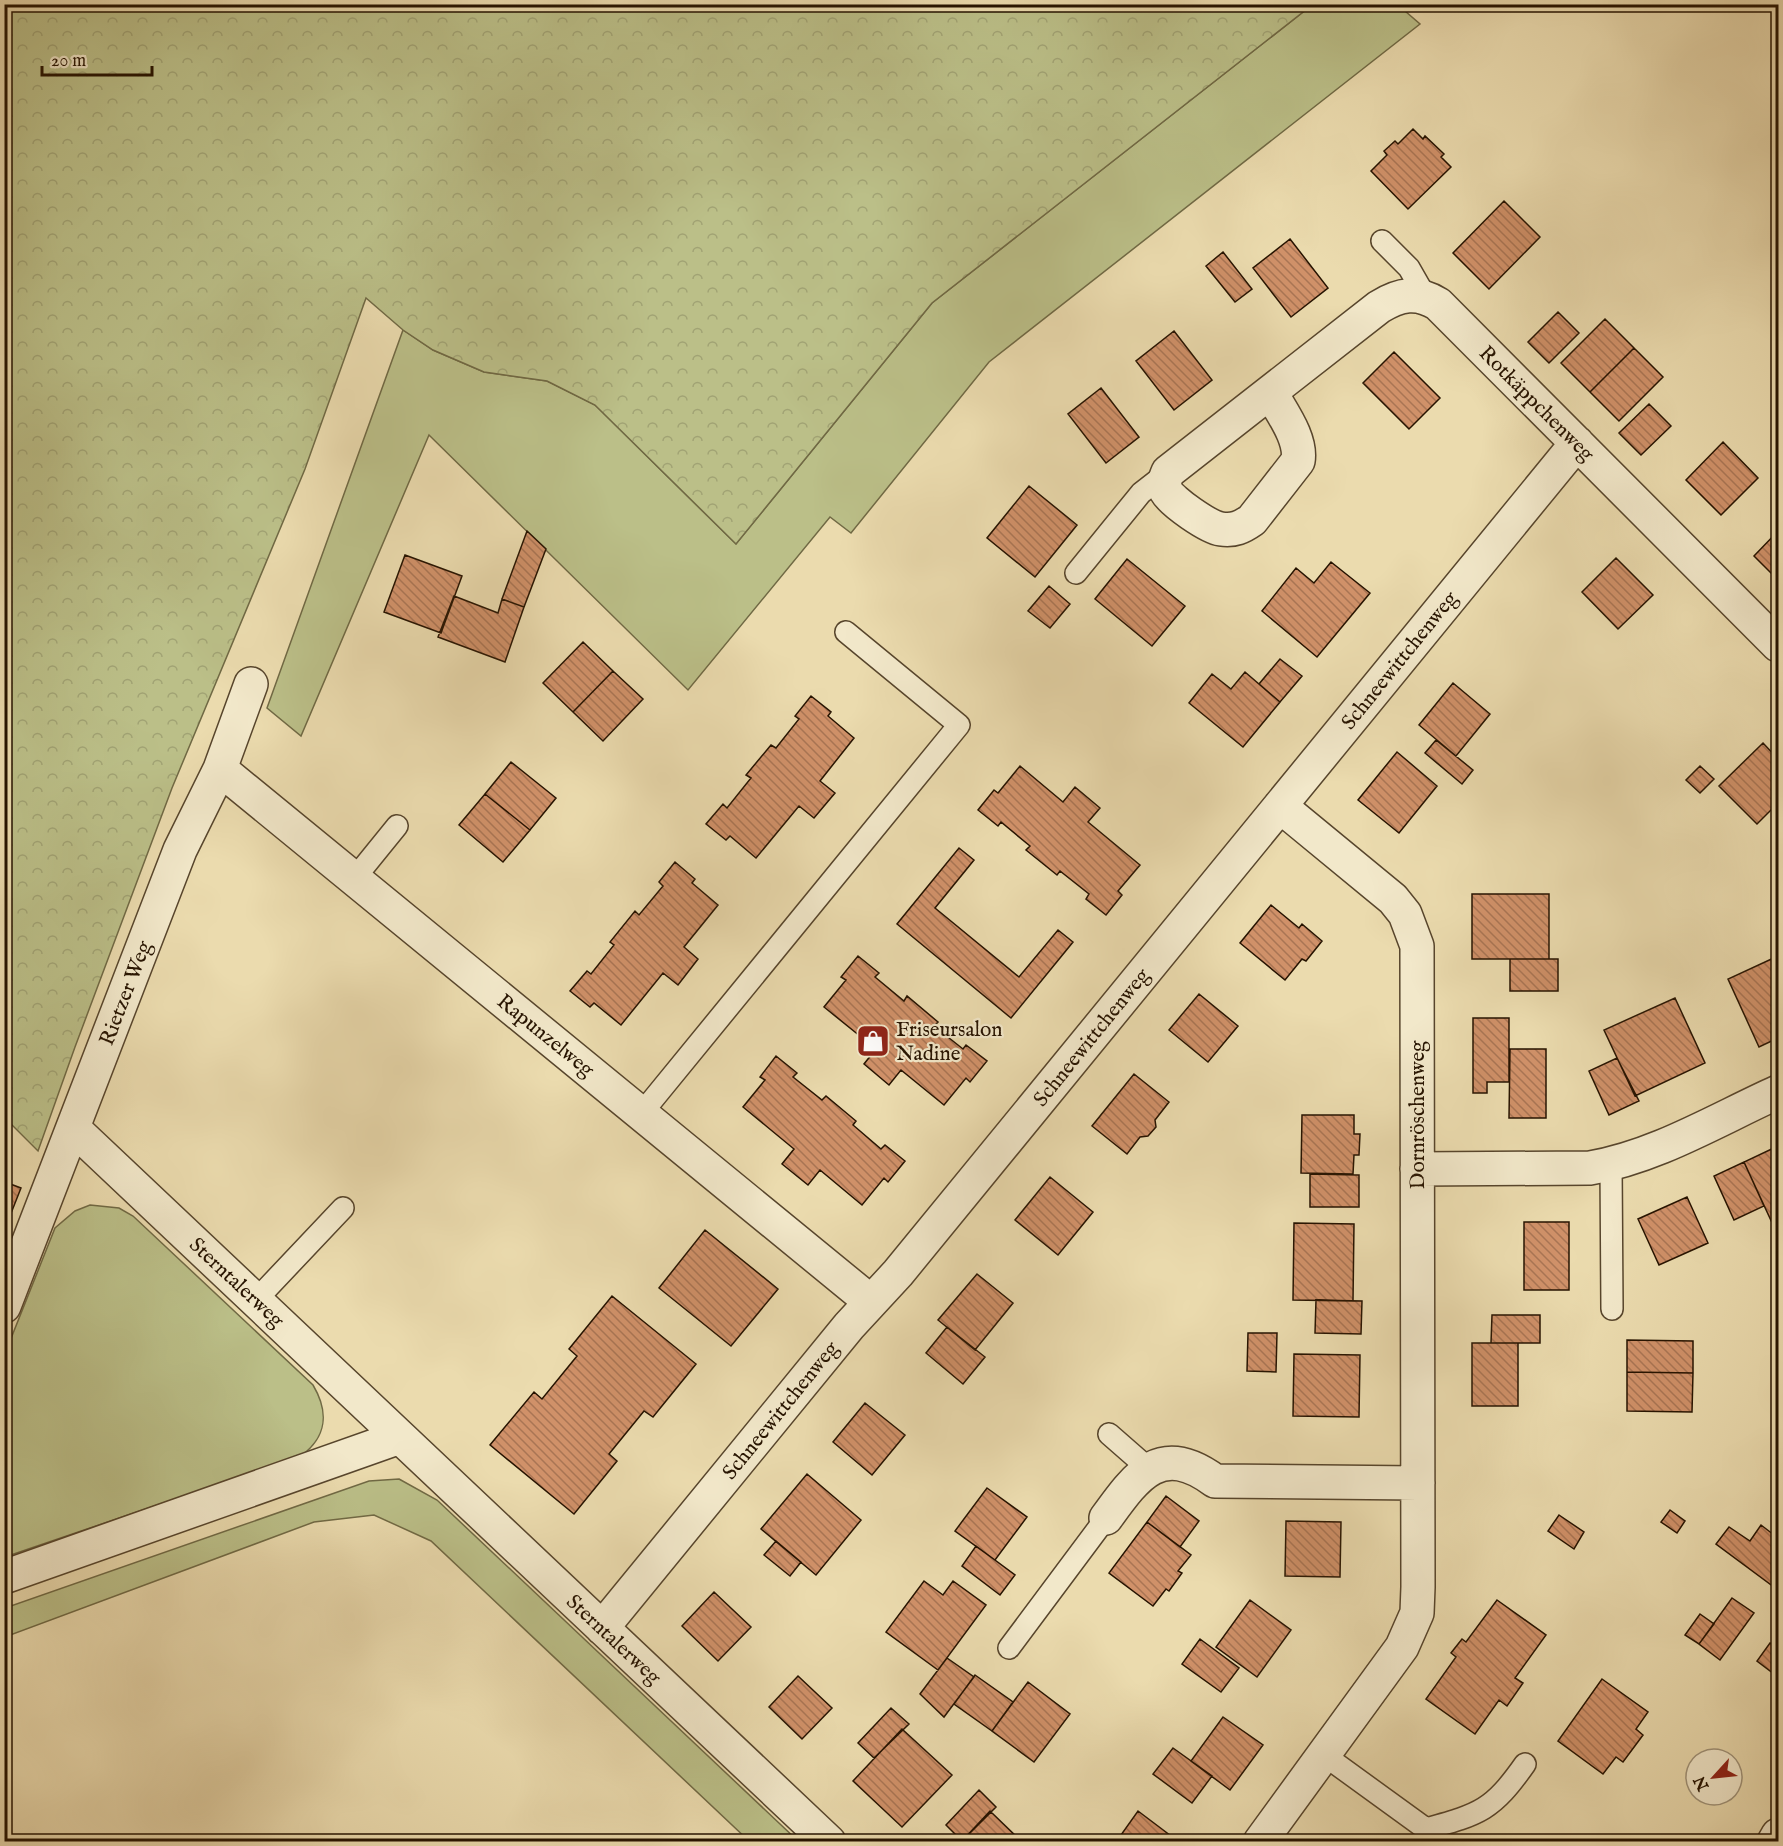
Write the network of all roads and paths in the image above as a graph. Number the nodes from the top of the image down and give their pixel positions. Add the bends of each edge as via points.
1 (1382, 241) dead end
2 (1425, 296) junction
3 (1271, 393) junction
4 (1577, 443) junction
5 (1168, 472) junction
6 (1076, 573) dead end
7 (846, 632) dead end
8 (1779, 645) edge
9 (251, 684) dead end
10 (220, 769) junction
11 (1280, 806) junction
12 (397, 826) dead end
13 (354, 879) junction
14 (1779, 1092) edge
15 (641, 1114) junction
16 (73, 1128) junction
17 (1611, 1164) junction
18 (1417, 1169) junction
19 (343, 1208) dead end
20 (256, 1300) junction
21 (871, 1302) junction
22 (4, 1306) edge
23 (1612, 1309) dead end
24 (1109, 1434) dead end
25 (400, 1437) junction
26 (1149, 1469) junction
27 (1418, 1483) junction
28 (1106, 1518) joint
29 (4, 1577) edge
30 (602, 1628) junction
31 (1009, 1648) dead end
32 (1324, 1755) junction
33 (1525, 1764) dead end
34 (1427, 1835) edge
35 (1779, 1835) edge
36 (829, 1842) edge
37 (1260, 1842) edge
38 (1774, 1842) edge

1 - 2 lane via 1408,268
2 - 3 street via 1393,298
2 - 4 street, Rotkäppchenweg via 1438,304
3 - 5 street
3 - 5 street via 1300,452 1294,470 1242,528 1219,529 1205,523 1167,492 1164,481
4 - 8 street, Rotkäppchenweg
4 - 11 street, Schneewittchenweg
5 - 6 lane via 1141,493
7 - 15 lane via 959,725
9 - 10 street, Rietzer Weg
10 - 13 street, Rapunzelweg
10 - 16 street, Rietzer Weg via 180,850
11 - 18 street, Dornröschenweg via 1393,899 1412,931 1417,946
11 - 21 street, Schneewittchenweg
12 - 13 lane
13 - 15 street, Rapunzelweg
14 - 17 street
15 - 21 street, Rapunzelweg
16 - 20 street, Sterntalerweg
16 - 22 street, Rietzer Weg
17 - 18 street via 1590,1168
17 - 23 lane
18 - 27 street, Dornröschenweg
19 - 20 lane
20 - 25 street, Sterntalerweg
21 - 30 street, Schneewittchenweg
24 - 26 lane
25 - 29 street
25 - 30 street, Sterntalerweg
26 - 27 street via 1177,1464 1200,1471 1215,1481
26 - 28 street via 1133,1480
27 - 32 street, Dornröschenweg via 1419,1587 1412,1630
28 - 31 lane
30 - 36 street, Sterntalerweg
32 - 34 lane
32 - 37 street, Dornröschenweg
33 - 34 lane via 1491,1806
35 - 38 street

